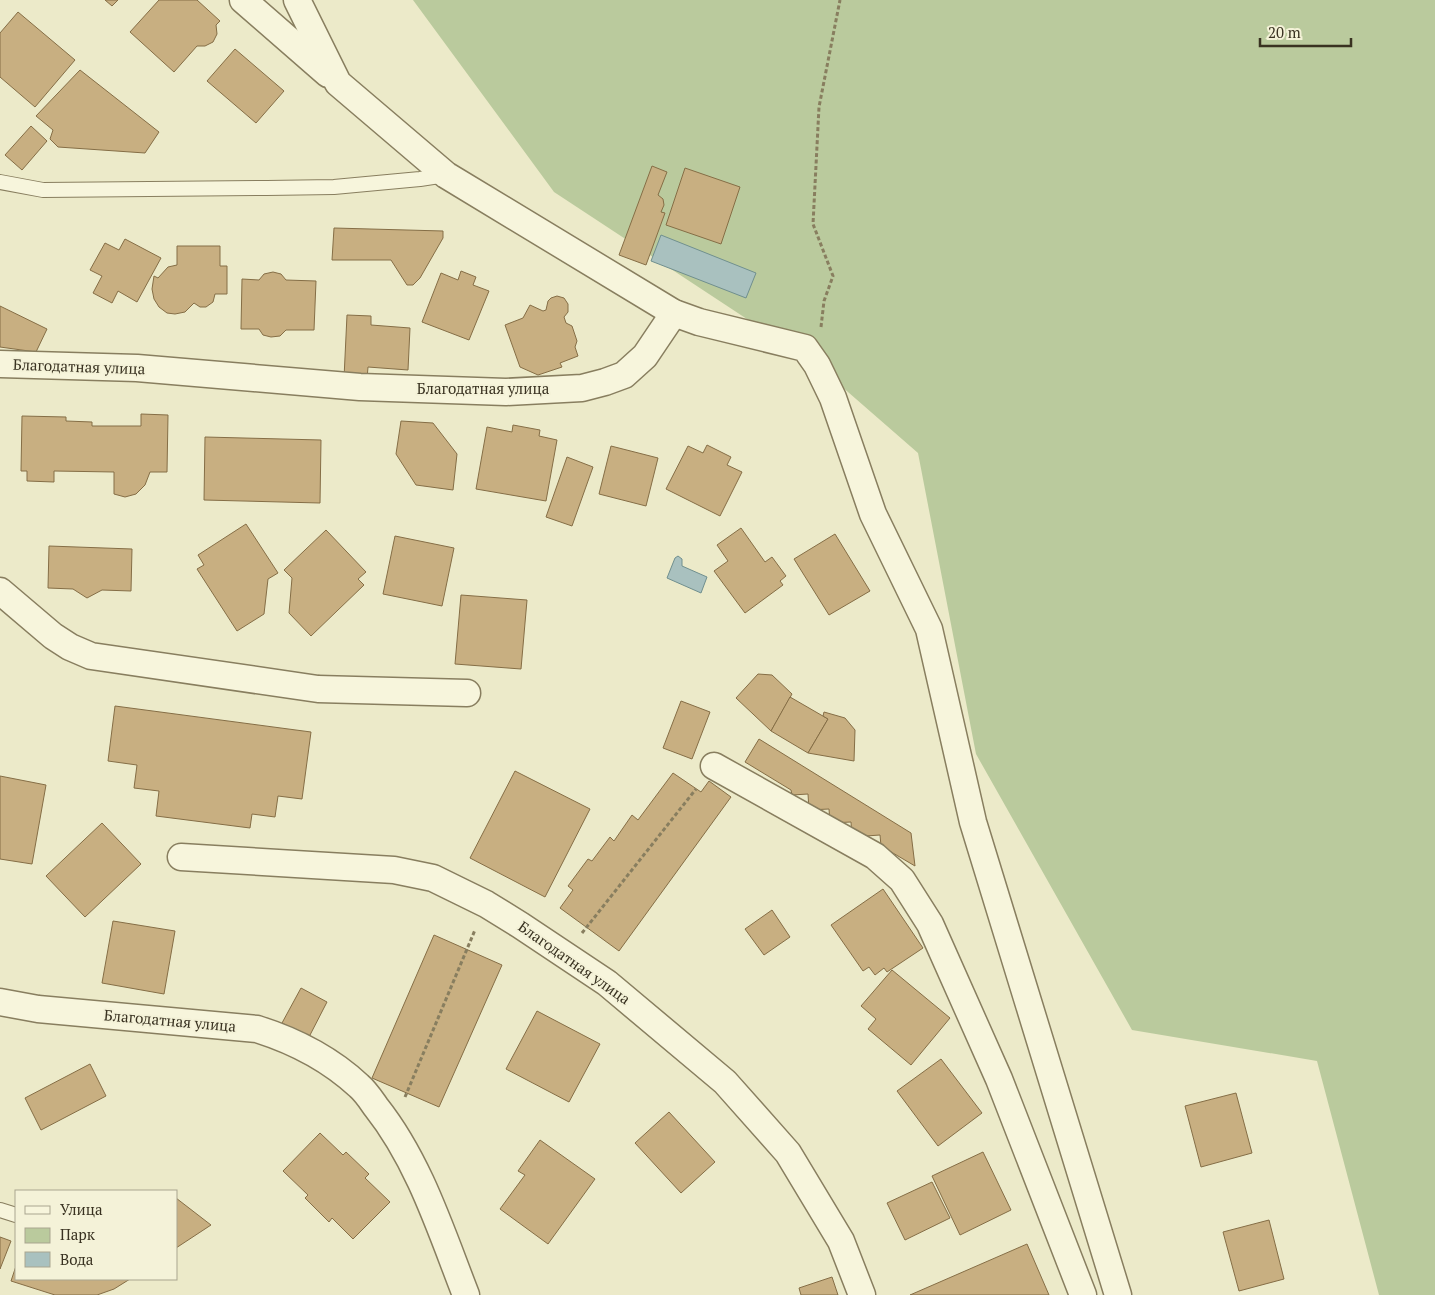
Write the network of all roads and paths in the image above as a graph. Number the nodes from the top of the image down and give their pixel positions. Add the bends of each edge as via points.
1 (243, 0) edge
2 (297, 0) edge
3 (840, 0) edge
4 (338, 82) junction
5 (446, 175) junction
6 (0, 182) edge
7 (674, 313) junction
8 (0, 364) edge
9 (817, 365) junction
10 (0, 591) edge
11 (467, 693) dead end
12 (714, 766) joint
13 (181, 857) dead end
14 (486, 904) junction
15 (565, 955) junction
16 (0, 1002) edge
17 (392, 1127) junction
18 (0, 1210) edge
19 (15, 1215) edge
20 (466, 1295) edge
21 (862, 1295) edge
22 (1083, 1295) edge
23 (1118, 1295) edge

1 - 4 street
2 - 4 street
3 - 9 path via 819,107 813,224 833,276 824,301
4 - 5 street
5 - 6 lane via 334,186 267,188 43,190
5 - 7 street
7 - 8 street, Благодатная улица via 645,356 624,375 582,388 506,392 360,387 137,368
7 - 9 street via 805,348
9 - 23 street via 873,514 929,629 972,822
10 - 11 street via 53,636 91,656 318,689
12 - 15 path
12 - 22 street via 875,856 902,880 930,924 999,1079
13 - 14 street, Благодатная улица via 394,870 433,878
14 - 15 street, Благодатная улица
14 - 17 path
15 - 21 street, Благодатная улица via 607,983 725,1082 788,1153 841,1241
16 - 17 street, Благодатная улица via 38,1009 257,1029 287,1039 322,1057 360,1086
17 - 20 street, Благодатная улица via 424,1189
18 - 19 lane

